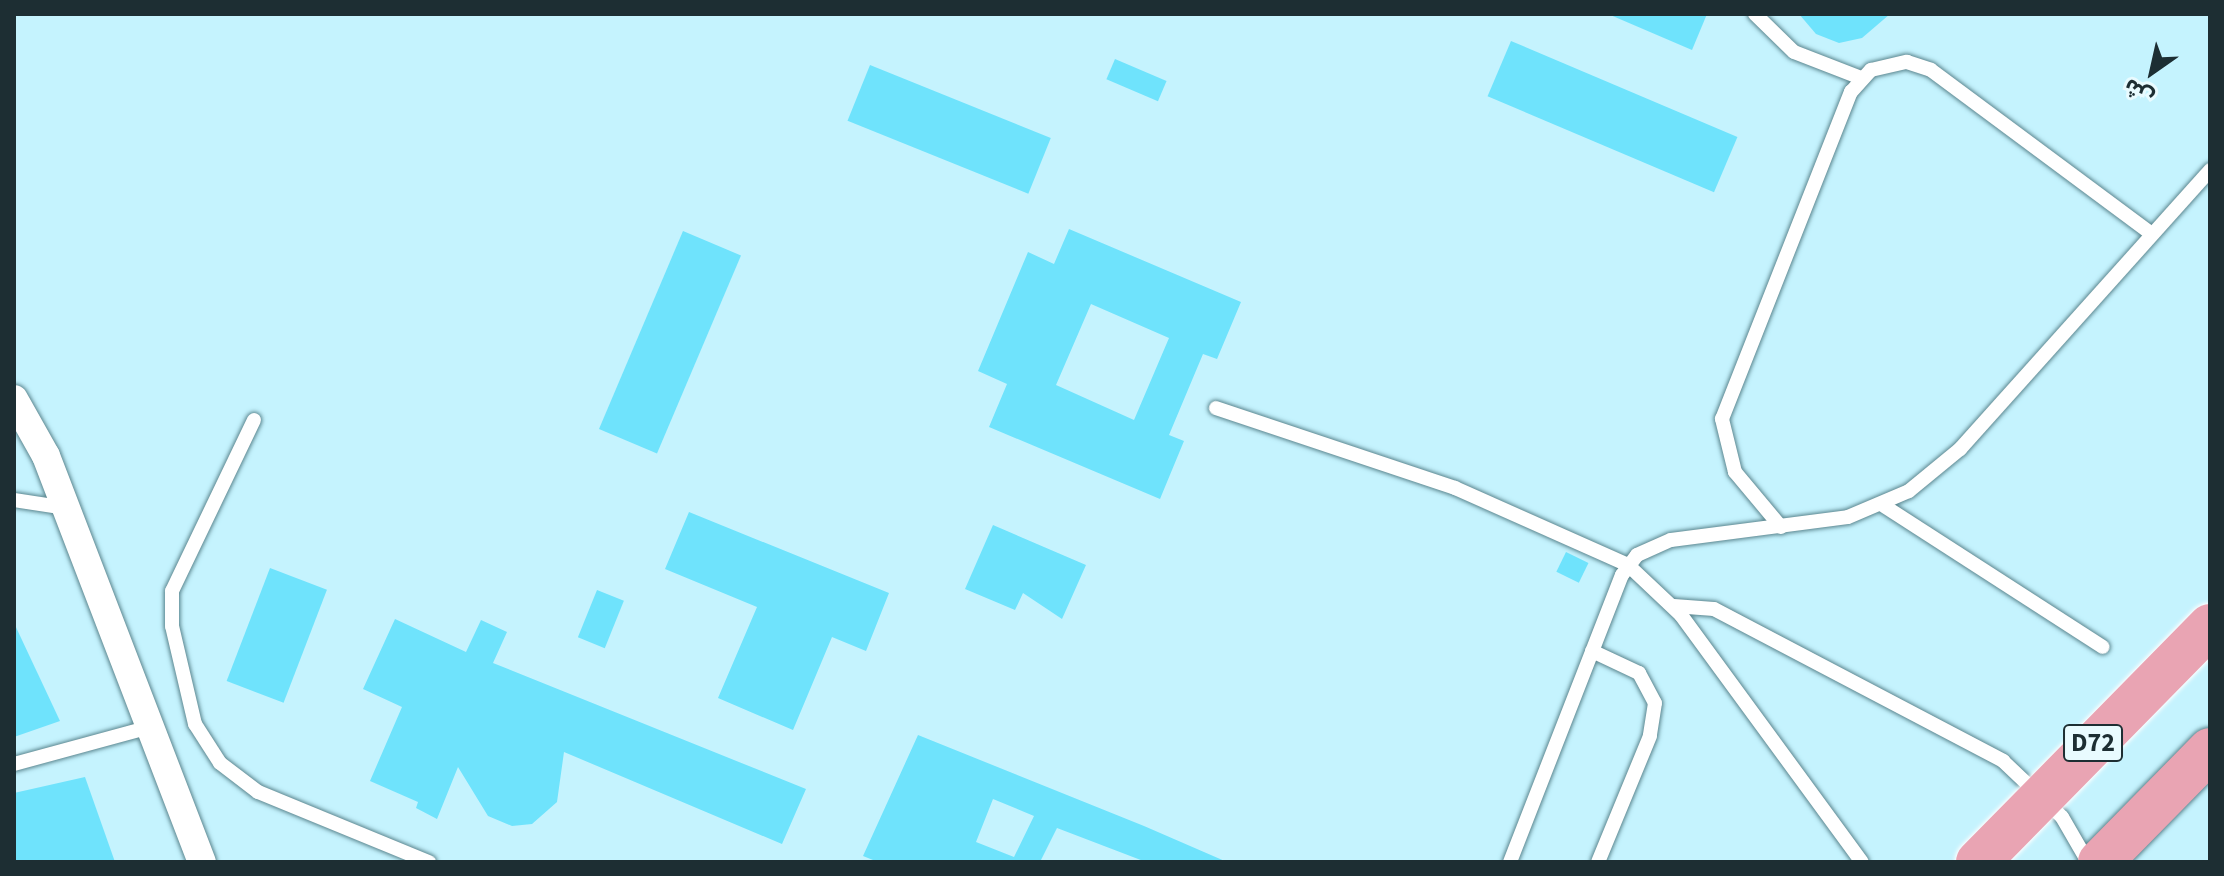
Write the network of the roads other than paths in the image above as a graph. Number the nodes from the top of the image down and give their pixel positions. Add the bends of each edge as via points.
1 (1755, 14) edge
2 (1861, 78) junction
3 (2210, 170) edge
4 (2149, 232) junction
5 (14, 399) edge
6 (1216, 408) dead end
7 (254, 420) dead end
8 (14, 500) edge
9 (1884, 506) junction
10 (66, 508) junction
11 (1781, 527) junction
12 (1628, 565) junction
13 (1674, 606) junction
14 (2210, 626) edge
15 (2103, 647) dead end
16 (1592, 651) junction
17 (150, 727) junction
18 (2210, 750) edge
19 (14, 764) edge
20 (202, 862) edge
21 (429, 862) edge
22 (1510, 862) edge
23 (1598, 862) edge
24 (1862, 862) edge
25 (1978, 862) edge
26 (2088, 862) edge
27 (2100, 862) edge

1 - 2 lane via 1794,52
2 - 4 lane via 1894,62 1931,70
2 - 11 lane via 1722,419 1735,472
3 - 4 lane
4 - 9 lane via 1960,449
5 - 10 street
6 - 12 lane via 1455,488
7 - 21 lane via 172,591 172,626 195,724 220,763 258,792
8 - 10 lane
9 - 11 lane
9 - 15 lane
10 - 17 street
11 - 12 lane via 1659,542
12 - 13 lane
12 - 16 lane
13 - 24 lane
13 - 26 lane via 1714,609 2003,761 2062,817
14 - 25 main road, D72, bridge
16 - 22 lane
16 - 23 lane via 1639,673 1655,703 1650,736
17 - 19 lane
17 - 20 street
18 - 27 main road

